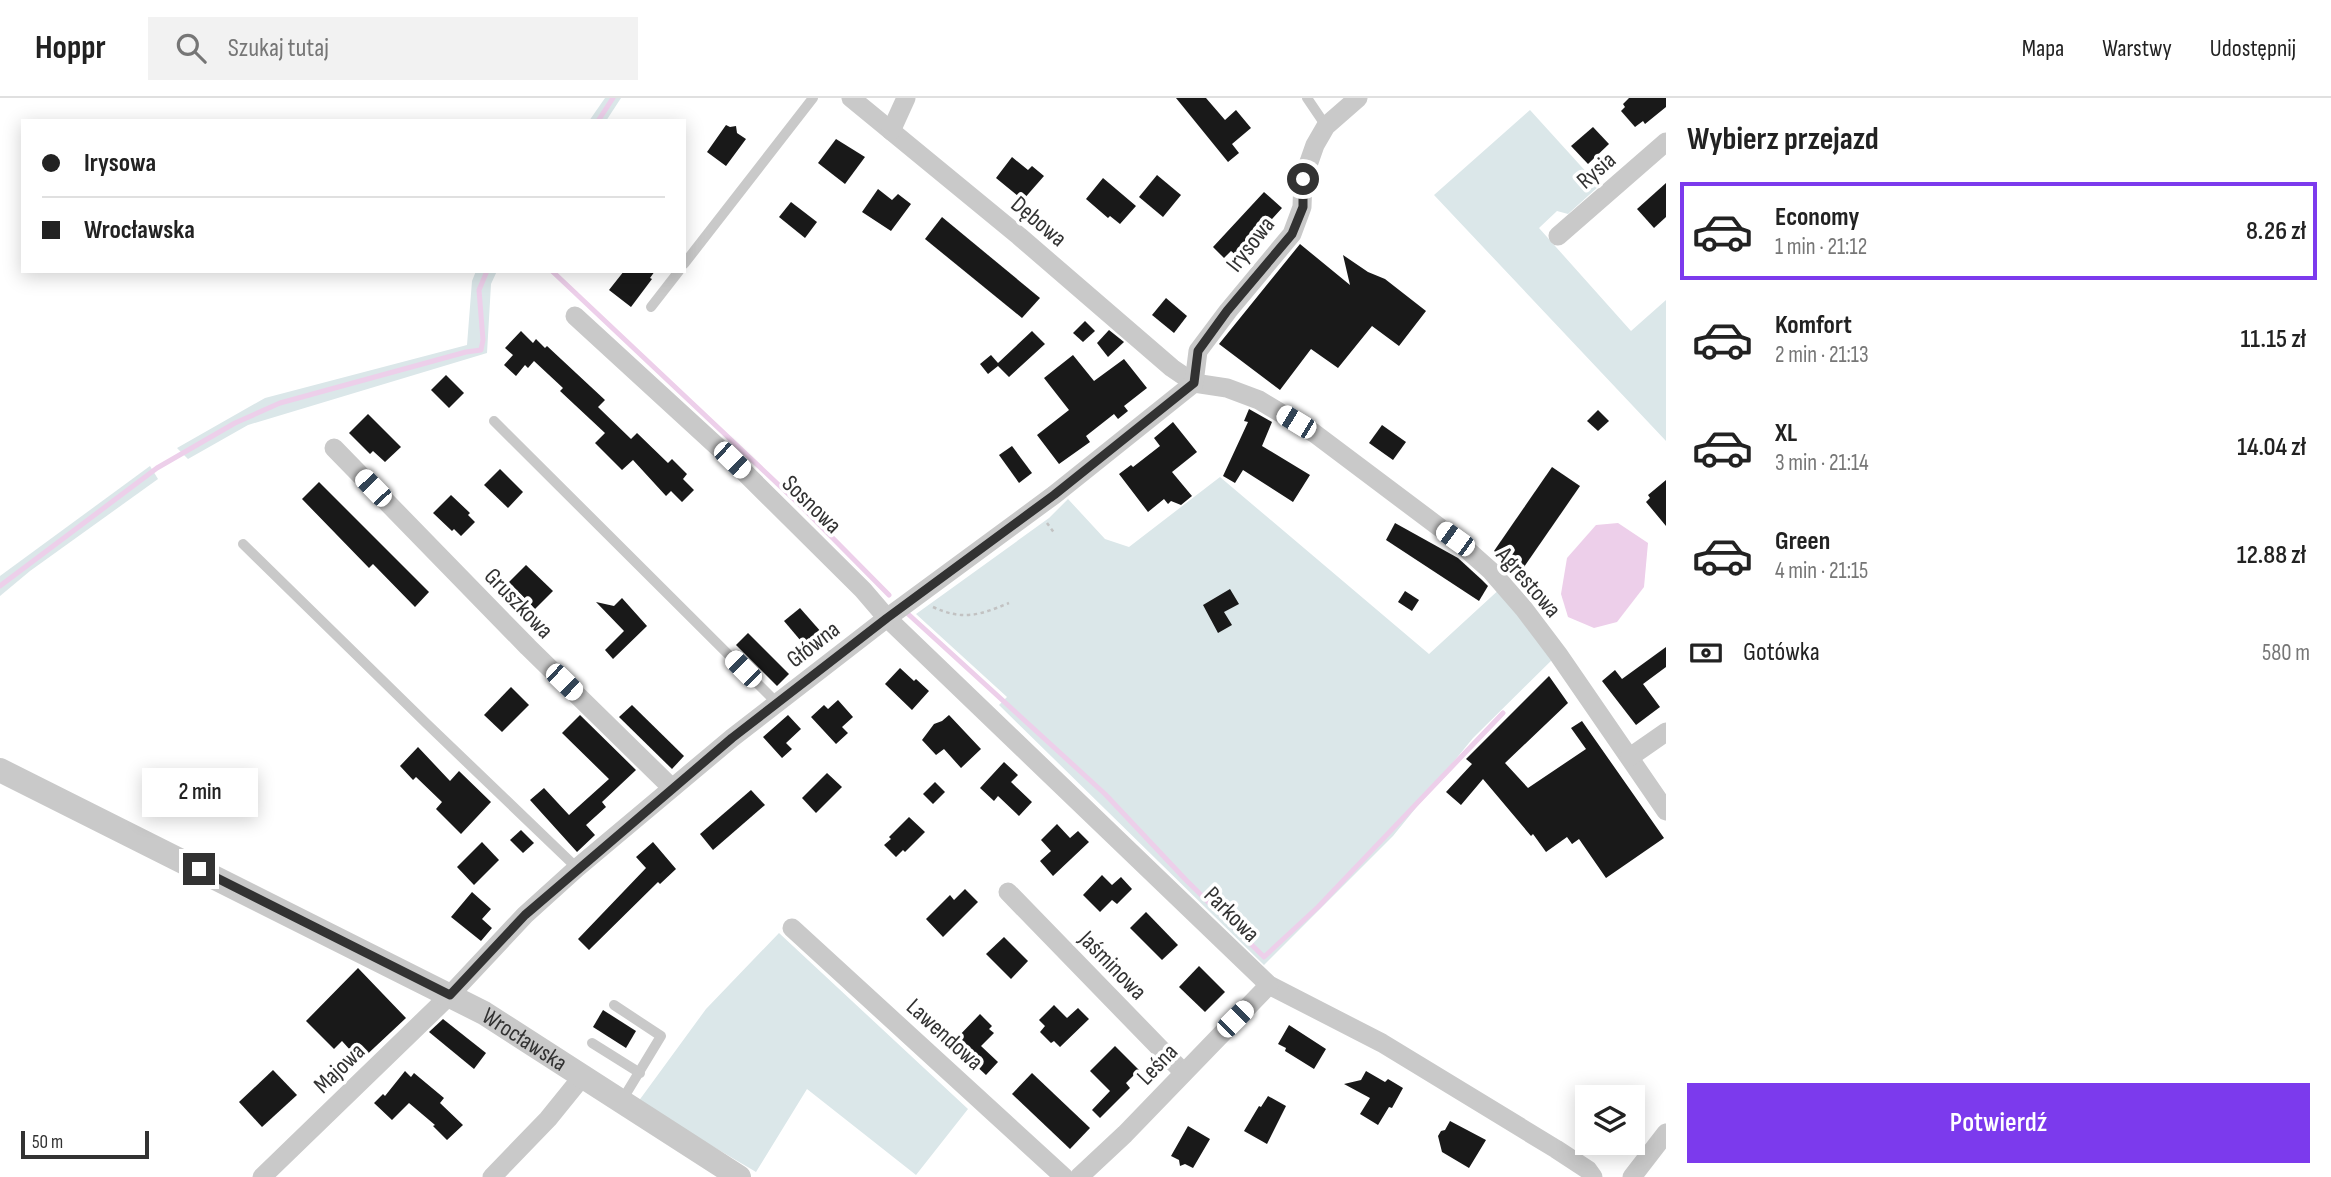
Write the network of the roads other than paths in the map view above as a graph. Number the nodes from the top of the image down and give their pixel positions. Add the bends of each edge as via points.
1 (813, 98) edge
2 (850, 98) edge
3 (906, 98) edge
4 (1307, 98) edge
5 (1358, 98) edge
6 (1326, 125) junction
7 (891, 131) junction
8 (1666, 142) edge
9 (1558, 236) dead end
10 (686, 261) edge
11 (677, 273) edge
12 (651, 307) dead end
13 (575, 316) dead end
14 (1194, 383) junction
15 (494, 422) dead end
16 (334, 448) dead end
17 (243, 544) dead end
18 (887, 618) junction
19 (777, 703) junction
20 (1666, 732) edge
21 (1630, 757) junction
22 (0, 770) edge
23 (672, 788) junction
24 (1666, 811) edge
25 (577, 868) junction
26 (1008, 892) dead end
27 (792, 928) dead end
28 (1269, 985) junction
29 (450, 995) junction
30 (614, 1005) dead end
31 (592, 1043) dead end
32 (1183, 1072) junction
33 (640, 1073) junction
34 (582, 1077) junction
35 (621, 1103) junction
36 (1666, 1133) edge
37 (262, 1177) edge
38 (492, 1177) edge
39 (739, 1177) edge
40 (1064, 1177) edge
41 (1079, 1177) edge
42 (1593, 1177) edge
43 (1632, 1177) edge

1 - 10 lane
2 - 7 street, Dębowa
3 - 7 street
4 - 6 lane
5 - 6 street, Irysowa
6 - 14 street, Irysowa via 1303,179 1303,207 1292,234 1198,351
7 - 14 street, Dębowa
8 - 9 street, Rysia
11 - 12 lane
13 - 18 street, Sosnowa via 732,460
14 - 18 street, Główna via 1054,495
14 - 21 street, Agrestowa via 1238,391 1303,426 1455,539 1524,609
15 - 19 lane
16 - 23 street, Gruszkowa
17 - 25 lane
18 - 19 street, Główna
18 - 28 street, Parkowa
19 - 23 street, Główna
20 - 21 street
21 - 24 street, Agrestowa
22 - 29 street, Wrocławska
23 - 25 street, Główna
25 - 29 street, Główna via 525,915
26 - 32 street, Jaśminowa
27 - 40 street, Lawendowa
28 - 32 street, Leśna
28 - 42 street, Parkowa via 1382,1043 1556,1149
29 - 34 street, Wrocławska
29 - 37 street, Majowa
30 - 33 lane via 661,1036
31 - 33 lane
32 - 41 street, Leśna
33 - 35 lane
34 - 35 street, Wrocławska
34 - 38 street
35 - 39 street, Wrocławska
36 - 43 street

